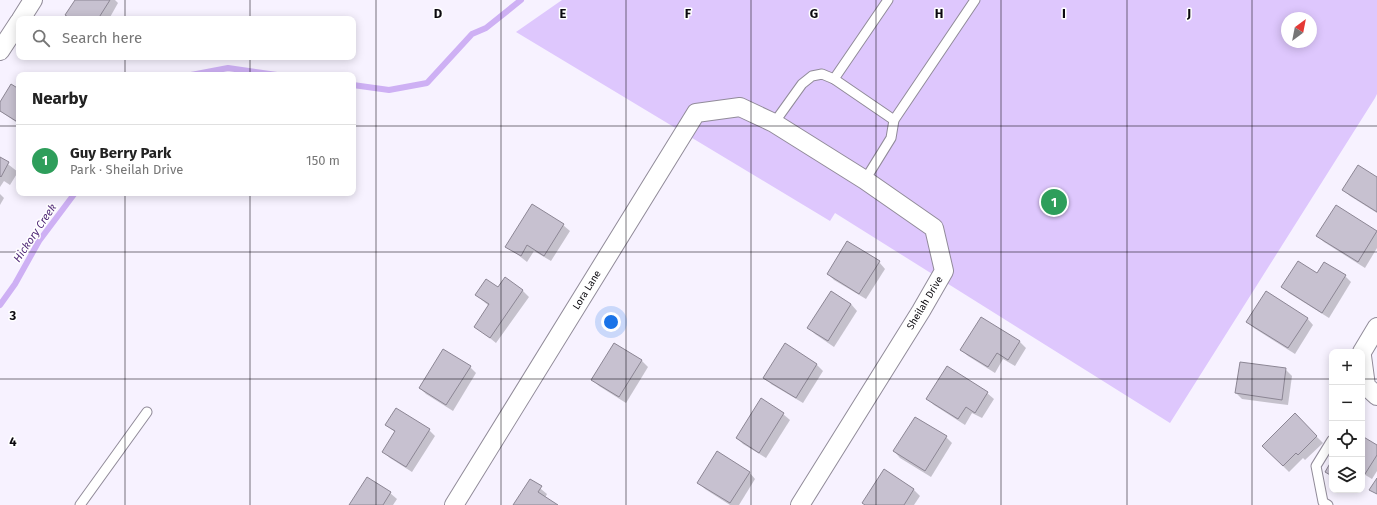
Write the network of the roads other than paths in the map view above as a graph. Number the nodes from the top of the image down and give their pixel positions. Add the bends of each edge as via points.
1 (33, 0) edge
2 (888, 0) edge
3 (975, 0) edge
4 (23, 16) edge
5 (16, 26) edge
6 (2, 44) edge
7 (834, 79) junction
8 (740, 107) joint
9 (894, 120) junction
10 (774, 123) junction
11 (865, 180) junction
12 (1377, 327) edge
13 (1364, 349) edge
14 (1365, 372) edge
15 (1368, 391) edge
16 (147, 412) dead end
17 (1329, 445) edge
18 (80, 505) edge
19 (454, 505) edge
20 (800, 505) edge
21 (1328, 505) edge

1 - 4 street
2 - 7 lane
3 - 9 lane
5 - 6 street
7 - 9 lane
7 - 10 lane via 822,74 812,76 802,84
8 - 10 street, Sheilah Drive
8 - 19 street, Lora Lane via 696,113
9 - 11 lane via 890,138
10 - 11 street, Sheilah Drive
11 - 20 street, Sheilah Drive via 934,228 944,271
12 - 13 street
14 - 15 street
16 - 18 lane
17 - 21 lane via 1316,466 1323,502

